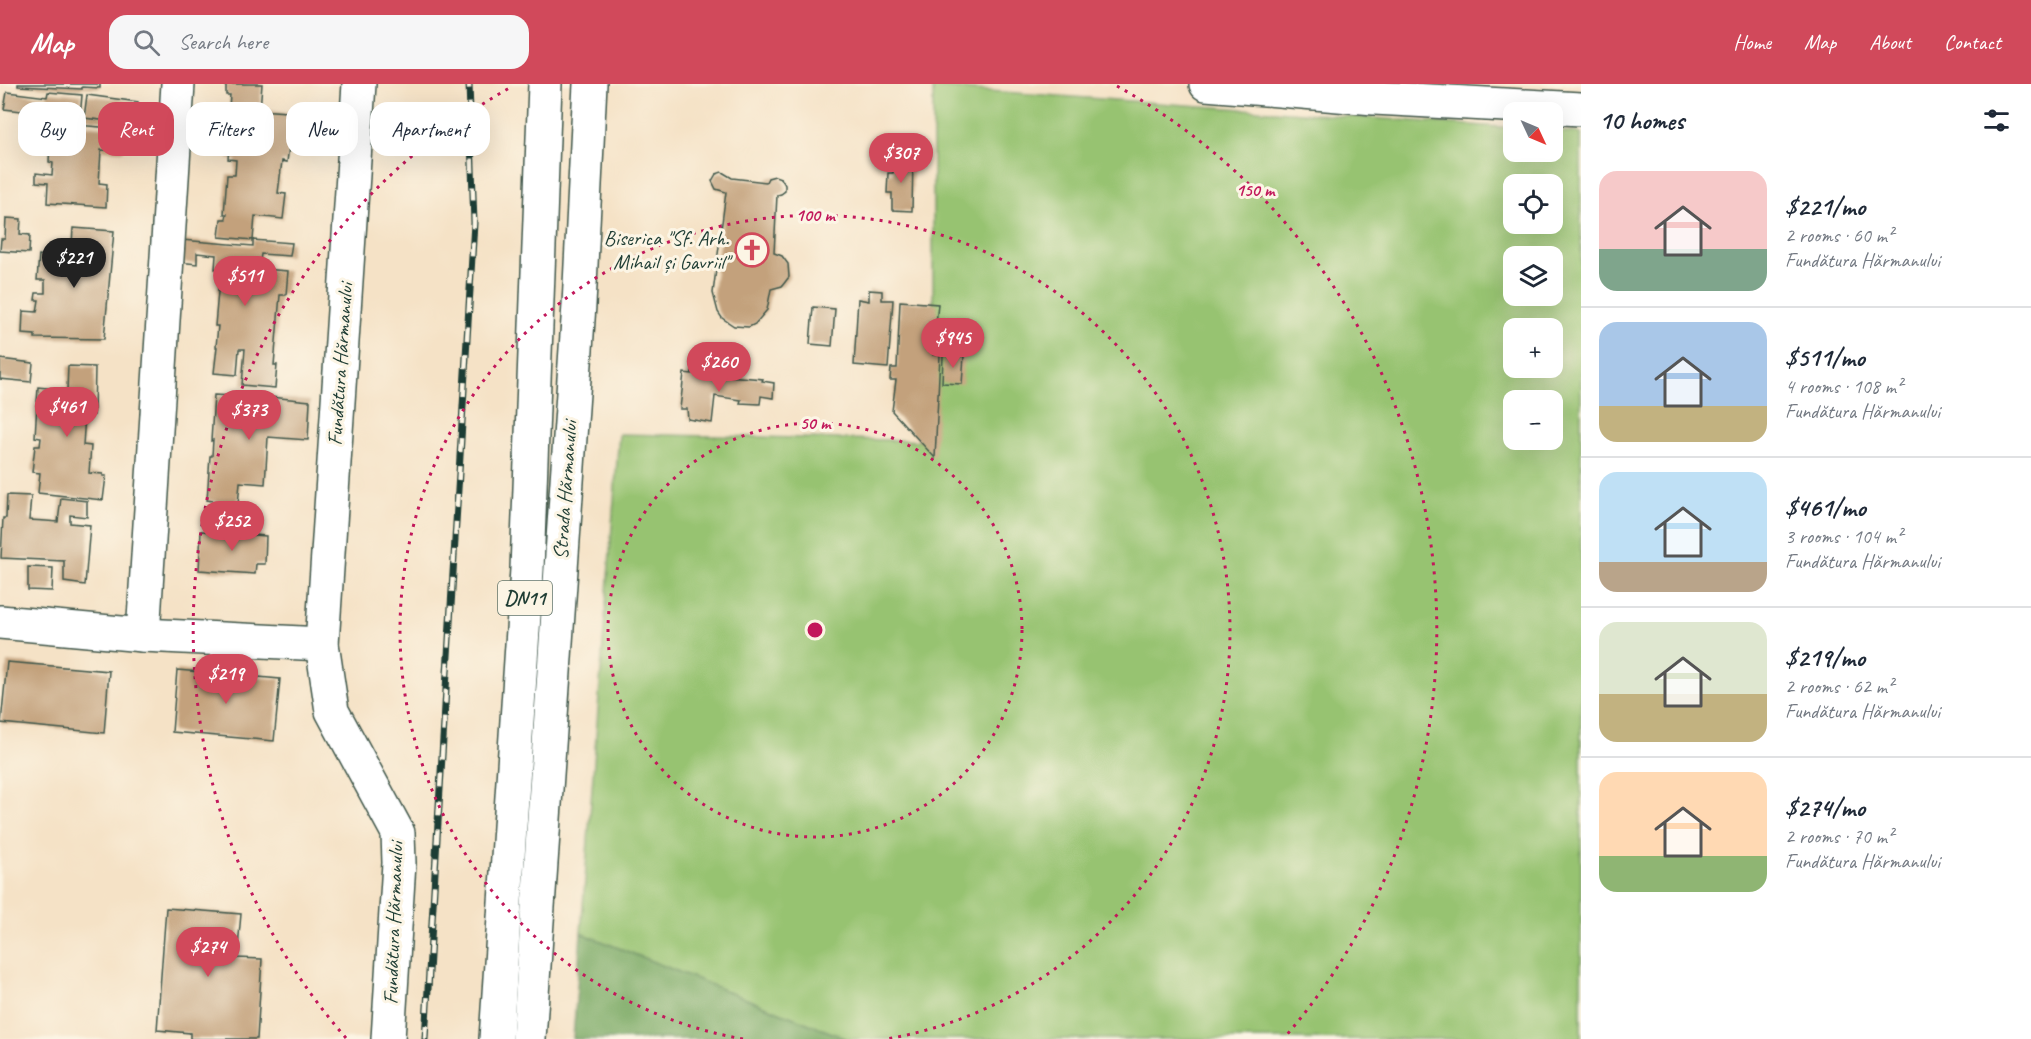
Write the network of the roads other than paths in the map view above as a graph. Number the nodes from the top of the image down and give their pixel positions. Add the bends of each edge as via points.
1 (178, 84) edge
2 (358, 84) edge
3 (545, 84) edge
4 (590, 84) edge
5 (1206, 84) edge
6 (1374, 91) edge
7 (1581, 109) edge
8 (0, 622) edge
9 (142, 635) junction
10 (322, 644) junction
11 (388, 1039) edge
12 (496, 1039) edge
13 (529, 1039) edge

1 - 9 street
2 - 10 street, Fundătura Hărmanului
3 - 12 street, Strada Hărmanului / DN11 via 527,569
4 - 13 street, Strada Hărmanului / DN11 via 579,305
5 - 6 street
6 - 7 street
8 - 9 street
9 - 10 street
10 - 11 street, Fundătura Hărmanului via 332,711 398,833

